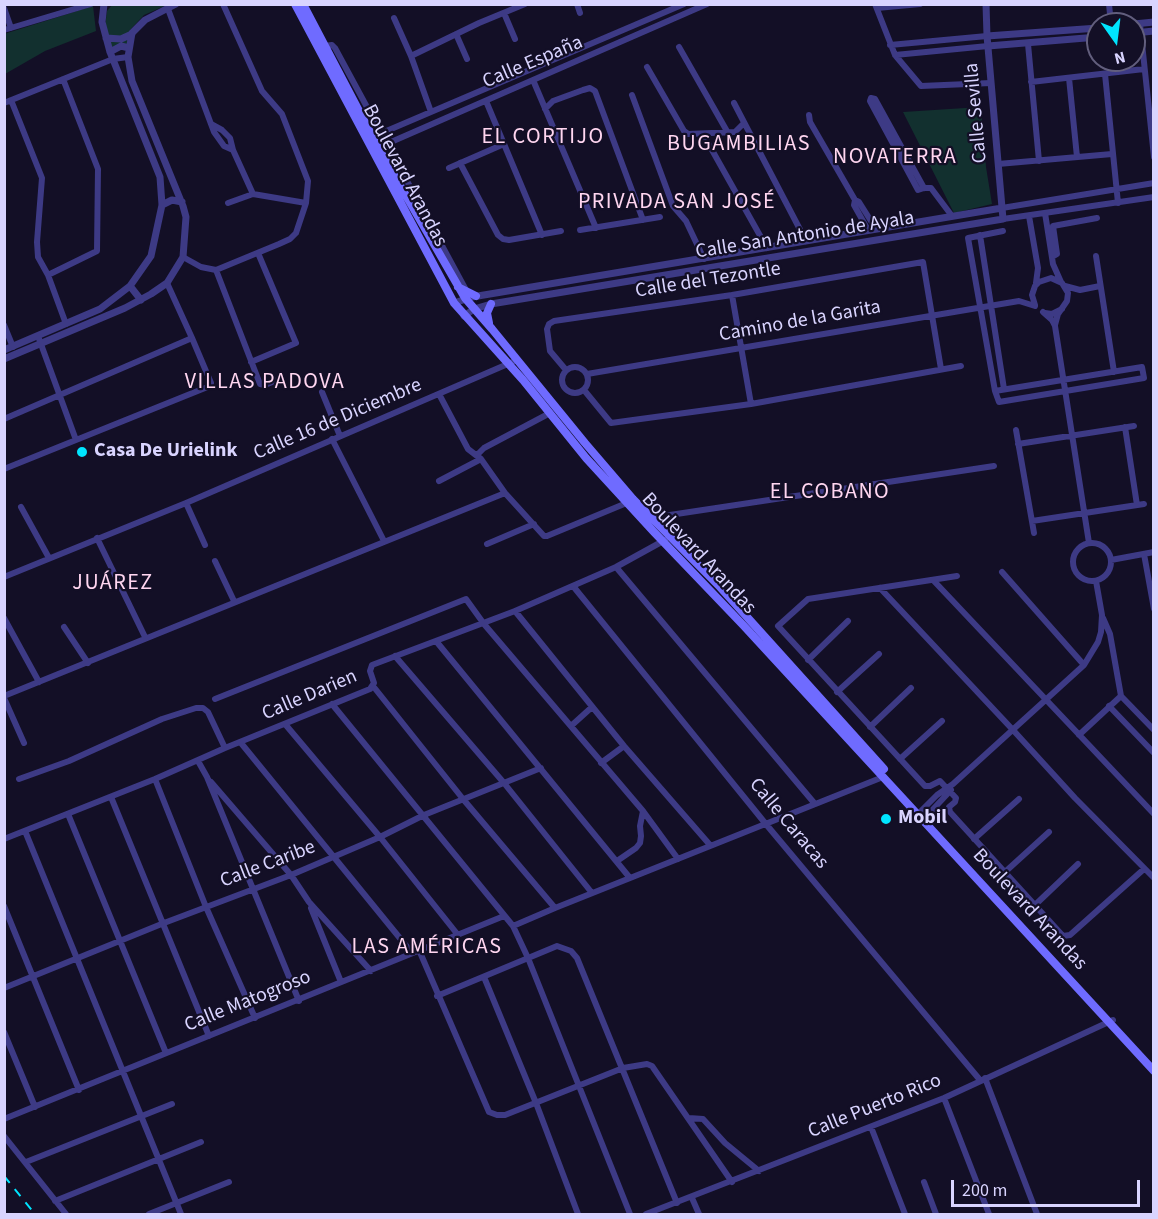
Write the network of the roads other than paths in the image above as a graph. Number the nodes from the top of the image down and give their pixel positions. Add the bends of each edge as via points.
1 (91, 4) edge
2 (104, 4) edge
3 (176, 4) edge
4 (223, 4) edge
5 (295, 4) edge
6 (303, 4) edge
7 (525, 4) edge
8 (577, 4) edge
9 (684, 4) edge
10 (707, 4) edge
11 (920, 4) edge
12 (986, 4) edge
13 (876, 6) edge
14 (4, 8) edge
15 (73, 8) edge
16 (168, 9) junction
17 (504, 13) junction
18 (580, 13) dead end
19 (394, 18) dead end
20 (8, 29) edge
21 (1086, 29) edge
22 (132, 33) junction
23 (456, 34) junction
24 (987, 36) junction
25 (106, 38) junction
26 (1086, 38) edge
27 (515, 39) dead end
28 (1028, 44) junction
29 (890, 45) junction
30 (988, 46) junction
31 (679, 47) dead end
32 (129, 48) junction
33 (583, 49) junction
34 (895, 55) junction
35 (112, 56) junction
36 (411, 56) junction
37 (128, 57) junction
38 (587, 58) junction
39 (467, 59) dead end
40 (647, 67) dead end
41 (1121, 72) edge
42 (1144, 72) edge
43 (1105, 74) junction
44 (1069, 78) junction
45 (63, 79) junction
46 (532, 81) junction
47 (991, 82) junction
48 (1031, 82) junction
49 (632, 95) dead end
50 (8, 101) edge
51 (456, 101) junction
52 (486, 101) junction
53 (734, 103) dead end
54 (545, 109) junction
55 (461, 111) junction
56 (431, 112) junction
57 (809, 115) dead end
58 (744, 123) junction
59 (728, 133) junction
60 (703, 134) junction
61 (892, 136) junction
62 (373, 137) junction
63 (504, 144) junction
64 (379, 147) junction
65 (1112, 154) junction
66 (1077, 157) junction
67 (1154, 157) edge
68 (1039, 161) junction
69 (460, 163) junction
70 (998, 164) junction
71 (449, 168) dead end
72 (1154, 183) edge
73 (1116, 189) junction
74 (253, 194) junction
75 (1154, 197) edge
76 (182, 202) junction
77 (228, 203) dead end
78 (306, 203) junction
79 (1118, 203) junction
80 (162, 205) junction
81 (1002, 208) junction
82 (1045, 213) junction
83 (952, 216) junction
84 (1029, 216) junction
85 (660, 217) dead end
86 (1096, 218) dead end
87 (1003, 219) junction
88 (643, 220) junction
89 (1046, 225) junction
90 (891, 226) junction
91 (596, 228) junction
92 (1031, 228) junction
93 (580, 230) dead end
94 (872, 230) junction
95 (561, 231) dead end
96 (1003, 231) dead end
97 (542, 235) junction
98 (980, 235) junction
99 (892, 238) junction
100 (806, 241) junction
101 (441, 246) junction
102 (767, 248) junction
103 (740, 252) junction
104 (258, 253) junction
105 (1096, 255) dead end
106 (183, 257) junction
107 (1052, 257) junction
108 (441, 258) junction
109 (704, 259) junction
110 (679, 263) junction
111 (741, 264) junction
112 (216, 270) junction
113 (680, 273) junction
114 (48, 275) junction
115 (167, 283) junction
116 (1063, 284) junction
117 (130, 286) junction
118 (1101, 286) junction
119 (1034, 288) junction
120 (1080, 290) junction
121 (463, 292) junction
122 (732, 295) junction
123 (476, 296) joint
124 (141, 300) junction
125 (1019, 301) junction
126 (1067, 301) junction
127 (454, 303) junction
128 (491, 304) junction
129 (991, 306) junction
130 (1035, 306) junction
131 (980, 308) junction
132 (474, 309) junction
133 (1062, 309) junction
134 (1043, 312) junction
135 (464, 316) junction
136 (932, 316) junction
137 (66, 324) junction
138 (4, 325) edge
139 (1055, 326) junction
140 (492, 329) junction
141 (192, 338) junction
142 (40, 339) junction
143 (13, 347) junction
144 (741, 349) junction
145 (4, 350) edge
146 (4, 359) edge
147 (251, 362) junction
148 (513, 362) junction
149 (961, 366) dead end
150 (941, 369) junction
151 (566, 370) junction
152 (1114, 372) junction
153 (587, 374) junction
154 (277, 380) dead end
155 (1064, 380) junction
156 (1004, 389) junction
157 (584, 390) junction
158 (994, 391) junction
159 (1066, 391) junction
160 (322, 392) dead end
161 (439, 394) junction
162 (61, 395) junction
163 (751, 404) junction
164 (550, 413) junction
165 (4, 419) edge
166 (1134, 426) dead end
167 (1125, 427) junction
168 (1016, 430) dead end
169 (340, 436) junction
170 (1073, 436) junction
171 (332, 439) junction
172 (76, 440) junction
173 (1018, 444) junction
174 (479, 457) junction
175 (994, 466) dead end
176 (4, 469) edge
177 (439, 481) dead end
178 (505, 493) junction
179 (630, 501) junction
180 (186, 503) junction
181 (21, 507) dead end
182 (1086, 514) junction
183 (646, 518) junction
184 (1032, 521) junction
185 (534, 524) junction
186 (1034, 533) dead end
187 (98, 538) junction
188 (666, 539) junction
189 (384, 542) junction
190 (1089, 543) junction
191 (487, 544) dead end
192 (205, 545) dead end
193 (1154, 552) edge
194 (1144, 554) junction
195 (49, 558) junction
196 (1111, 560) junction
197 (214, 561) dead end
198 (616, 567) junction
199 (1002, 572) dead end
200 (957, 576) dead end
201 (4, 577) edge
202 (933, 580) junction
203 (1096, 581) junction
204 (573, 586) junction
205 (720, 587) junction
206 (880, 588) junction
207 (716, 597) junction
208 (234, 601) junction
209 (1154, 609) edge
210 (515, 612) junction
211 (1102, 615) junction
212 (4, 618) edge
213 (848, 621) dead end
214 (484, 624) junction
215 (64, 627) dead end
216 (145, 637) junction
217 (436, 641) junction
218 (879, 654) dead end
219 (395, 656) junction
220 (808, 660) junction
221 (88, 663) junction
222 (1084, 664) junction
223 (39, 682) junction
224 (373, 686) junction
225 (911, 688) dead end
226 (837, 692) junction
227 (1121, 696) junction
228 (4, 697) edge
229 (215, 699) dead end
230 (1046, 700) junction
231 (332, 704) junction
232 (592, 706) junction
233 (1109, 706) junction
234 (942, 721) dead end
235 (285, 724) junction
236 (571, 726) junction
237 (870, 726) junction
238 (1013, 730) junction
239 (1154, 730) edge
240 (1079, 735) junction
241 (240, 742) junction
242 (24, 743) dead end
243 (624, 746) junction
244 (225, 748) junction
245 (1154, 753) edge
246 (900, 759) junction
247 (198, 760) junction
248 (602, 763) junction
249 (542, 768) junction
250 (207, 777) junction
251 (883, 777) junction
252 (20, 779) dead end
253 (155, 779) junction
254 (504, 783) junction
255 (948, 790) junction
256 (111, 797) junction
257 (463, 799) junction
258 (1019, 799) dead end
259 (815, 804) junction
260 (644, 811) junction
261 (68, 814) junction
262 (1154, 814) edge
263 (424, 815) junction
264 (922, 815) junction
265 (765, 823) junction
266 (25, 831) junction
267 (1049, 832) dead end
268 (380, 837) junction
269 (4, 839) edge
270 (974, 839) junction
271 (710, 845) junction
272 (335, 857) junction
273 (678, 858) junction
274 (617, 861) junction
275 (1078, 864) dead end
276 (1144, 869) junction
277 (1005, 872) junction
278 (291, 875) junction
279 (1153, 875) edge
280 (630, 878) junction
281 (252, 889) junction
282 (591, 893) junction
283 (309, 902) junction
284 (1035, 905) junction
285 (4, 906) edge
286 (206, 907) junction
287 (555, 908) junction
288 (504, 916) junction
289 (165, 923) junction
290 (513, 926) junction
291 (458, 935) junction
292 (121, 940) junction
293 (416, 951) junction
294 (528, 958) junction
295 (77, 959) junction
296 (370, 970) junction
297 (33, 976) junction
298 (484, 977) junction
299 (341, 982) junction
300 (4, 988) edge
301 (437, 996) junction
302 (299, 1001) junction
303 (255, 1018) junction
304 (1111, 1021) junction
305 (4, 1032) edge
306 (209, 1036) junction
307 (166, 1053) junction
308 (1154, 1064) edge
309 (622, 1068) junction
310 (122, 1071) junction
311 (1154, 1071) edge
312 (983, 1079) junction
313 (579, 1085) junction
314 (79, 1090) junction
315 (944, 1098) junction
316 (536, 1103) junction
317 (172, 1104) dead end
318 (35, 1107) junction
319 (141, 1116) junction
320 (689, 1118) junction
321 (4, 1119) edge
322 (871, 1127) junction
323 (4, 1136) edge
324 (201, 1142) dead end
325 (158, 1159) junction
326 (26, 1162) junction
327 (759, 1171) junction
328 (229, 1182) dead end
329 (732, 1182) junction
330 (924, 1182) dead end
331 (692, 1198) junction
332 (55, 1201) junction
333 (677, 1203) junction
334 (177, 1204) junction
335 (66, 1215) edge
336 (149, 1215) edge
337 (182, 1215) edge
338 (578, 1215) edge
339 (630, 1215) edge
340 (646, 1215) edge
341 (699, 1215) edge
342 (905, 1215) edge
343 (936, 1215) edge
344 (989, 1215) edge
345 (1037, 1215) edge

1 - 15 street
2 - 25 street via 102,22
3 - 16 street
4 - 78 street via 262,91 282,114 308,181
5 - 62 main road, Boulevard Arandas
6 - 62 main road, Boulevard Arandas
7 - 17 street
8 - 18 street
9 - 33 street, Calle España
10 - 38 street, Calle España
11 - 13 street
12 - 24 street, Calle Sevilla
13 - 29 street
14 - 20 street
15 - 20 street
16 - 22 street via 145,20
16 - 74 street via 211,124 232,141
17 - 23 street
17 - 27 street
19 - 36 street
21 - 24 street
22 - 25 street via 121,39
22 - 32 street
23 - 36 street
23 - 39 street
24 - 29 street
24 - 30 street, Calle Sevilla
25 - 35 street
26 - 28 street
28 - 30 street
28 - 48 street
29 - 34 street
30 - 34 street
30 - 47 street, Calle Sevilla
31 - 59 street
32 - 35 street via 121,46
32 - 37 street
33 - 38 street
33 - 51 street, Calle España
34 - 47 street via 921,87
35 - 37 street
35 - 45 street
35 - 80 street via 160,177
36 - 56 street
37 - 76 street via 132,81
38 - 46 street, Calle España
40 - 60 street via 684,131
41 - 43 street
42 - 67 street
43 - 44 street
43 - 65 street
44 - 48 street
44 - 66 street
45 - 50 street
45 - 114 street via 98,169 97,251
46 - 52 street, Calle España
46 - 54 street
47 - 70 street, Calle Sevilla
48 - 68 street
49 - 109 street via 673,206 686,221
50 - 114 street via 42,178 38,257
51 - 55 street
51 - 56 street, Calle España
52 - 55 street, Calle España
52 - 63 street
53 - 58 street
54 - 88 street via 549,103 583,90 595,91
54 - 91 street
55 - 64 street, Calle España
56 - 62 street, Calle España
57 - 94 street
58 - 59 street
58 - 100 street
59 - 60 street
60 - 102 street
61 - 61 street via 875,99 872,98 870,101
61 - 83 street via 918,190 931,188
62 - 64 main road, Boulevard Arandas
63 - 69 street
63 - 97 street
64 - 101 street
64 - 108 main road, Boulevard Arandas
64 - 127 main road, Boulevard Arandas
65 - 66 street
65 - 73 street
66 - 68 street
68 - 70 street
69 - 71 street
69 - 97 street via 498,235 509,240
70 - 81 street, Calle Sevilla
72 - 73 street
73 - 79 street
73 - 81 street
74 - 77 street
74 - 78 street
75 - 79 street, Calle San Antonio de Ayala
76 - 80 street via 172,200
76 - 106 street via 186,217
78 - 104 street via 293,236
79 - 82 street, Calle San Antonio de Ayala
80 - 117 street via 151,256
81 - 83 street
81 - 87 street, Calle Sevilla
82 - 84 street, Calle San Antonio de Ayala
82 - 89 street
83 - 90 street
84 - 87 street, Calle San Antonio de Ayala
84 - 92 street
85 - 88 street
86 - 107 street via 1053,226 1057,254
87 - 99 street, Calle San Antonio de Ayala
88 - 91 street
89 - 92 street
89 - 107 street
90 - 94 street
90 - 99 street
91 - 93 street
92 - 119 street via 1038,268
94 - 100 street
95 - 97 street
96 - 98 street
98 - 129 street
98 - 131 street via 968,238
99 - 111 street, Calle San Antonio de Ayala
100 - 102 street
101 - 108 main road
101 - 121 street
102 - 103 street
103 - 109 street
103 - 111 street
104 - 112 street
104 - 147 street via 296,343
105 - 118 street
106 - 112 street
106 - 115 street
107 - 116 street
108 - 121 main road, Boulevard Arandas
109 - 110 street
110 - 113 street
110 - 123 street
111 - 113 street, Calle San Antonio de Ayala
112 - 147 street
113 - 128 street, Calle San Antonio de Ayala
114 - 137 street
115 - 124 street
115 - 141 street
116 - 119 street via 1057,279 1045,279
116 - 120 street
116 - 126 street
117 - 124 street
117 - 137 street via 100,309
118 - 120 street
118 - 152 street
119 - 125 street, Camino de la Garita
119 - 130 street
120 - 126 street
121 - 123 main road
121 - 127 street
121 - 132 main road, Boulevard Arandas
122 - 136 street, Calle del Tezontle via 923,262
122 - 144 street
122 - 151 street, Calle del Tezontle via 554,321 547,329 550,351
124 - 142 street
125 - 129 street, Camino de la Garita
125 - 130 street, Camino de la Garita
126 - 133 street
127 - 135 main road, Boulevard Arandas
128 - 132 street, Calle San Antonio de Ayala
128 - 140 main road via 487,317
129 - 131 street, Camino de la Garita
129 - 156 street
130 - 134 street
131 - 136 street, Camino de la Garita
131 - 158 street
132 - 135 street, Calle San Antonio de Ayala
132 - 140 main road, Boulevard Arandas
133 - 134 street via 1052,314
133 - 139 street
134 - 139 street
135 - 148 main road, Boulevard Arandas
136 - 144 street, Camino de la Garita
136 - 150 street
137 - 142 street
138 - 143 street
139 - 155 street
140 - 148 main road, Boulevard Arandas
141 - 162 street
141 - 172 street via 211,384
142 - 143 street
142 - 146 street
142 - 162 street
143 - 145 street
144 - 153 street, Camino de la Garita
144 - 163 street
147 - 154 street via 260,384
148 - 161 street, Calle 16 de Diciembre
148 - 164 main road, Boulevard Arandas
148 - 179 main road, Boulevard Arandas
149 - 150 street
150 - 163 street
151 - 153 street via 578,367
151 - 157 street via 561,378 563,387 574,394
152 - 155 street
152 - 159 street via 1142,367 1144,378
153 - 157 street
155 - 156 street
155 - 159 street
156 - 158 street
157 - 163 street via 611,423
158 - 159 street via 999,402
159 - 170 street
160 - 169 street
161 - 169 street, Calle 16 de Diciembre
161 - 174 street via 468,449
162 - 165 street
162 - 172 street
164 - 174 street via 484,448
164 - 179 main road, Boulevard Arandas via 586,458
166 - 167 street
167 - 170 street
167 - 182 street via 1140,505
168 - 173 street
169 - 171 street, Calle 16 de Diciembre
170 - 173 street
170 - 182 street
171 - 180 street, Calle 16 de Diciembre
171 - 189 street
172 - 176 street
173 - 184 street
174 - 177 street
174 - 178 street
175 - 183 street
178 - 185 street
178 - 189 street
179 - 183 main road, Boulevard Arandas
179 - 185 street via 545,536
180 - 187 street, Calle 16 de Diciembre
180 - 192 street
181 - 195 street
182 - 184 street
182 - 190 street
183 - 188 main road, Boulevard Arandas
184 - 186 street
185 - 191 street
187 - 195 street, Calle 16 de Diciembre
187 - 216 street
188 - 198 street, Calle Darien
188 - 205 main road, Boulevard Arandas
188 - 207 main road, Boulevard Arandas
189 - 208 street
190 - 196 street via 1107,550
190 - 203 street via 1076,551 1073,566 1081,578
193 - 194 street
194 - 196 street
194 - 209 street
195 - 201 street, Calle 16 de Diciembre
196 - 203 street via 1110,569
197 - 208 street
198 - 204 street, Calle Darien
198 - 259 street
199 - 222 street
200 - 202 street
202 - 206 street
202 - 230 street
203 - 211 street
204 - 210 street, Calle Darien
204 - 265 street, Calle Caracas
205 - 207 street
205 - 264 main road, Boulevard Arandas
206 - 220 street via 808,599 778,626
206 - 238 street
207 - 251 main road, Boulevard Arandas
208 - 216 street
210 - 214 street, Calle Darien
210 - 232 street
211 - 222 street via 1098,642
211 - 227 street via 1110,634
212 - 223 street
213 - 220 street
214 - 217 street, Calle Darien
214 - 229 street via 466,598
214 - 236 street
215 - 221 street
216 - 221 street
217 - 219 street, Calle Darien
217 - 249 street
218 - 226 street
219 - 224 street, Calle Darien via 372,664
219 - 254 street
220 - 226 street
221 - 223 street
222 - 230 street
223 - 228 street
224 - 231 street, Calle Darien
224 - 257 street
225 - 237 street
226 - 237 street
227 - 233 street
227 - 239 street
228 - 242 street
230 - 238 street
230 - 240 street
231 - 235 street, Calle Darien
231 - 263 street
232 - 236 street
232 - 243 street
233 - 240 street
233 - 245 street
234 - 246 street
235 - 241 street, Calle Darien
235 - 268 street
236 - 248 street
237 - 246 street
238 - 255 street
238 - 276 street
240 - 262 street
241 - 244 street, Calle Darien
241 - 272 street
243 - 248 street
243 - 271 street
244 - 247 street, Calle Darien
244 - 252 street via 208,712 196,708
246 - 255 street via 925,786 938,780
247 - 250 street
247 - 253 street, Calle Darien
248 - 260 street
249 - 254 street, Calle Caribe
249 - 274 street
250 - 278 street
250 - 281 street
251 - 259 street
251 - 264 main road, Boulevard Arandas
253 - 256 street, Calle Darien
253 - 286 street
254 - 257 street, Calle Caribe
254 - 282 street
255 - 264 street
255 - 270 street via 956,801 949,807 950,812
256 - 261 street, Calle Darien
256 - 289 street
257 - 263 street, Calle Caribe
257 - 287 street
258 - 270 street
259 - 265 street
260 - 273 street
260 - 274 street via 640,843
261 - 266 street, Calle Darien
261 - 292 street
263 - 268 street, Calle Caribe
263 - 288 street
264 - 304 main road, Boulevard Arandas
265 - 271 street
265 - 312 street, Calle Caracas
266 - 269 street, Calle Darien
266 - 295 street
267 - 277 street
268 - 272 street, Calle Caribe
268 - 291 street
270 - 277 street
271 - 273 street
272 - 278 street, Calle Caribe
272 - 293 street
273 - 280 street
274 - 280 street
275 - 284 street
276 - 279 street
276 - 284 street via 1067,936
277 - 284 street
278 - 281 street, Calle Caribe
278 - 283 street
280 - 282 street
281 - 286 street, Calle Caribe
281 - 302 street
282 - 287 street
283 - 296 street
283 - 299 street
285 - 297 street
286 - 289 street, Calle Caribe
286 - 303 street
287 - 290 street
288 - 290 street
288 - 291 street, Calle Matogroso
289 - 292 street, Calle Caribe
289 - 306 street
290 - 294 street
291 - 293 street, Calle Matogroso
292 - 295 street, Calle Caribe
292 - 307 street
293 - 296 street, Calle Matogroso
293 - 301 street
294 - 298 street
294 - 309 street via 558,946 577,958
294 - 313 street
295 - 297 street, Calle Caribe
295 - 310 street
296 - 299 street, Calle Matogroso
297 - 300 street, Calle Caribe
297 - 314 street
298 - 301 street
298 - 316 street
299 - 302 street, Calle Matogroso
301 - 316 street via 489,1112 505,1115
302 - 303 street, Calle Matogroso
303 - 306 street, Calle Matogroso
304 - 308 main road, Boulevard Arandas
304 - 311 main road, Boulevard Arandas
304 - 312 street, Calle Puerto Rico
305 - 318 street
306 - 307 street, Calle Matogroso
307 - 310 street, Calle Matogroso
309 - 313 street
309 - 320 street via 652,1066
309 - 333 street
310 - 314 street, Calle Matogroso
310 - 319 street
312 - 315 street, Calle Puerto Rico
312 - 345 street, Calle Caracas
313 - 316 street
313 - 339 street
314 - 318 street, Calle Matogroso
315 - 322 street, Calle Puerto Rico
315 - 344 street
316 - 338 street
317 - 319 street
318 - 321 street, Calle Matogroso
319 - 325 street
319 - 326 street
320 - 327 street via 703,1119
320 - 329 street
322 - 327 street, Calle Puerto Rico
322 - 342 street
323 - 326 street
324 - 325 street
325 - 332 street
325 - 334 street
326 - 332 street
327 - 329 street, Calle Puerto Rico
328 - 334 street
329 - 331 street, Calle Puerto Rico
330 - 343 street
331 - 333 street, Calle Puerto Rico
331 - 341 street
332 - 335 street
333 - 340 street, Calle Puerto Rico
334 - 336 street
334 - 337 street

